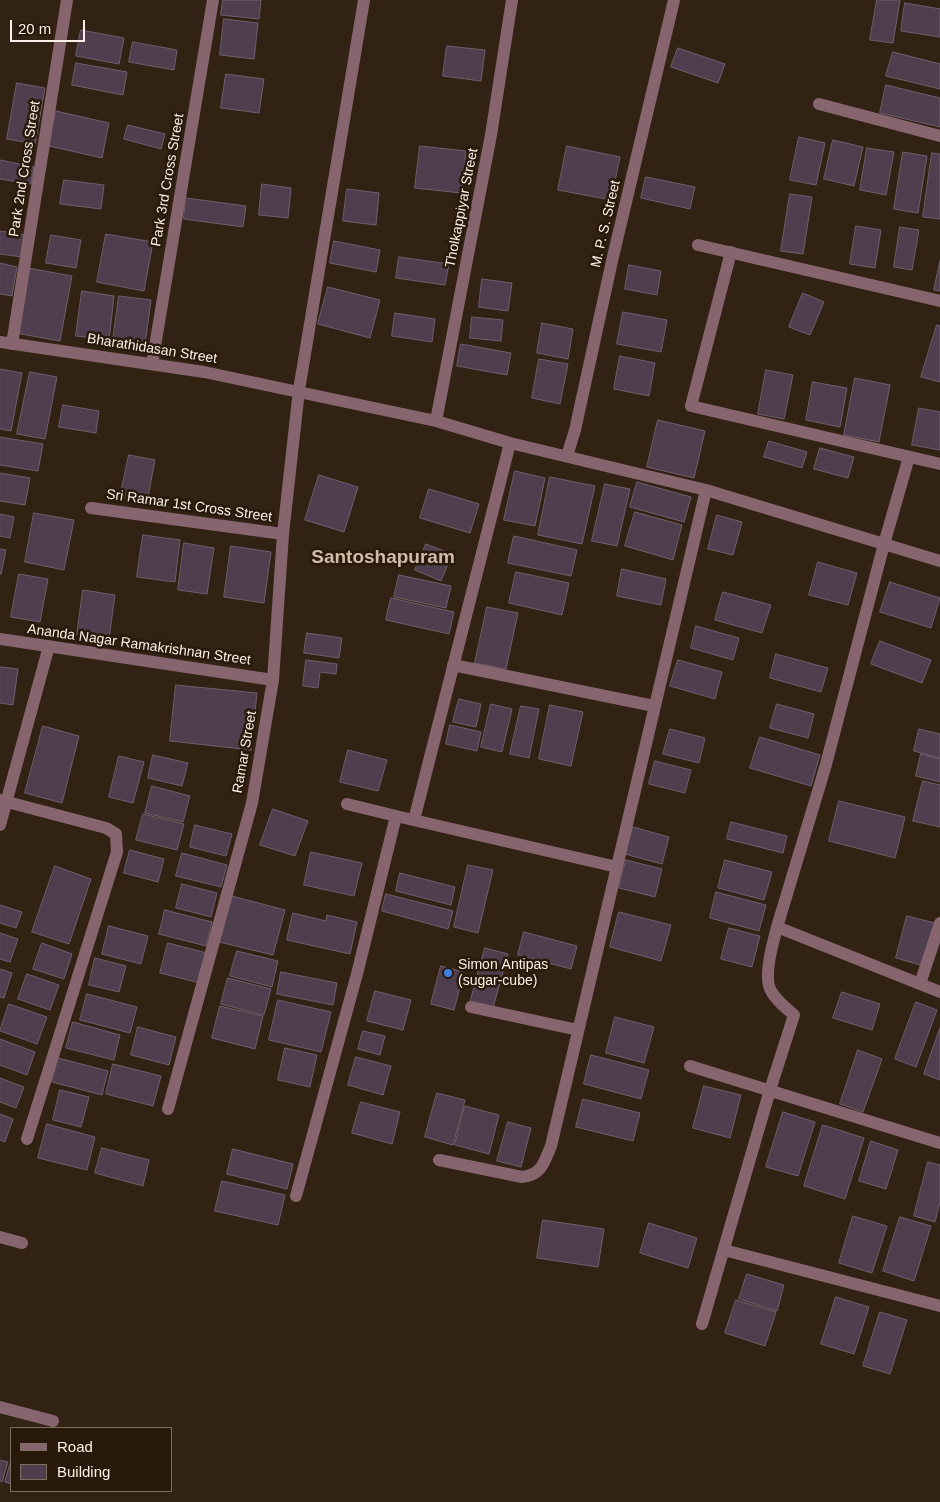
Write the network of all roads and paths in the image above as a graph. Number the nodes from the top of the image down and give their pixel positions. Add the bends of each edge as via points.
1 (67, 0) edge
2 (213, 0) edge
3 (364, 0) edge
4 (512, 0) edge
5 (674, 0) edge
6 (819, 104) dead end
7 (940, 136) edge
8 (698, 245) dead end
9 (731, 252) junction
10 (940, 301) edge
11 (6, 343) edge
12 (152, 364) junction
13 (299, 390) junction
14 (436, 421) junction
15 (510, 443) junction
16 (567, 456) junction
17 (909, 456) junction
18 (940, 464) edge
19 (706, 490) junction
20 (91, 508) dead end
21 (283, 534) junction
22 (884, 544) junction
23 (940, 561) edge
24 (0, 639) edge
25 (49, 646) junction
26 (453, 665) junction
27 (273, 680) junction
28 (654, 706) junction
29 (4, 801) edge
30 (347, 804) dead end
31 (396, 816) junction
32 (414, 820) junction
33 (0, 824) edge
34 (617, 867) junction
35 (940, 923) edge
36 (777, 927) junction
37 (920, 984) junction
38 (940, 992) edge
39 (471, 1007) dead end
40 (578, 1030) junction
41 (690, 1066) dead end
42 (770, 1090) junction
43 (168, 1108) dead end
44 (27, 1139) dead end
45 (940, 1143) edge
46 (439, 1160) dead end
47 (296, 1196) dead end
48 (0, 1237) edge
49 (22, 1243) dead end
50 (724, 1250) junction
51 (940, 1306) edge
52 (702, 1324) dead end
53 (0, 1407) edge
54 (53, 1421) dead end

1 - 11 street, Park 2nd Cross Street
2 - 12 street, Park 3rd Cross Street
3 - 13 street, Ramar Street
4 - 14 street, Tholkappiyar Street via 491,135
5 - 16 street, M. P. S. Street
6 - 7 street
8 - 9 street
9 - 10 street
9 - 17 street via 691,406
11 - 12 street, Bharathidasan Street
12 - 13 street, Bharathidasan Street
13 - 14 street, Bharathidasan Street
13 - 21 street, Ramar Street
14 - 15 street, Bharathidasan Street
15 - 16 street, Bharathidasan Street
15 - 26 street
16 - 19 street, Bharathidasan Street
17 - 18 street
17 - 22 street
19 - 22 street, Bharathidasan Street
19 - 28 street
20 - 21 street, Sri Ramar 1st Cross Street
21 - 27 street, Ramar Street
22 - 23 street, Bharathidasan Street
22 - 36 street via 826,768
24 - 25 street, Ananda Nagar Ramakrishnan Street
25 - 27 street, Ananda Nagar Ramakrishnan Street
25 - 29 street
26 - 28 street
26 - 32 street
27 - 43 street, Ramar Street via 252,803
28 - 34 street
29 - 33 street
29 - 44 street via 106,828 116,834 118,840 117,852
30 - 31 street
31 - 32 street
31 - 47 street
32 - 34 street
34 - 40 street
35 - 37 street
36 - 37 street
36 - 42 street via 770,955 769,986 794,1015
37 - 38 street
39 - 40 street
40 - 46 street via 551,1146 540,1171 522,1177
41 - 42 street
42 - 45 street
42 - 50 street
48 - 49 street
50 - 51 street
50 - 52 street
53 - 54 street

